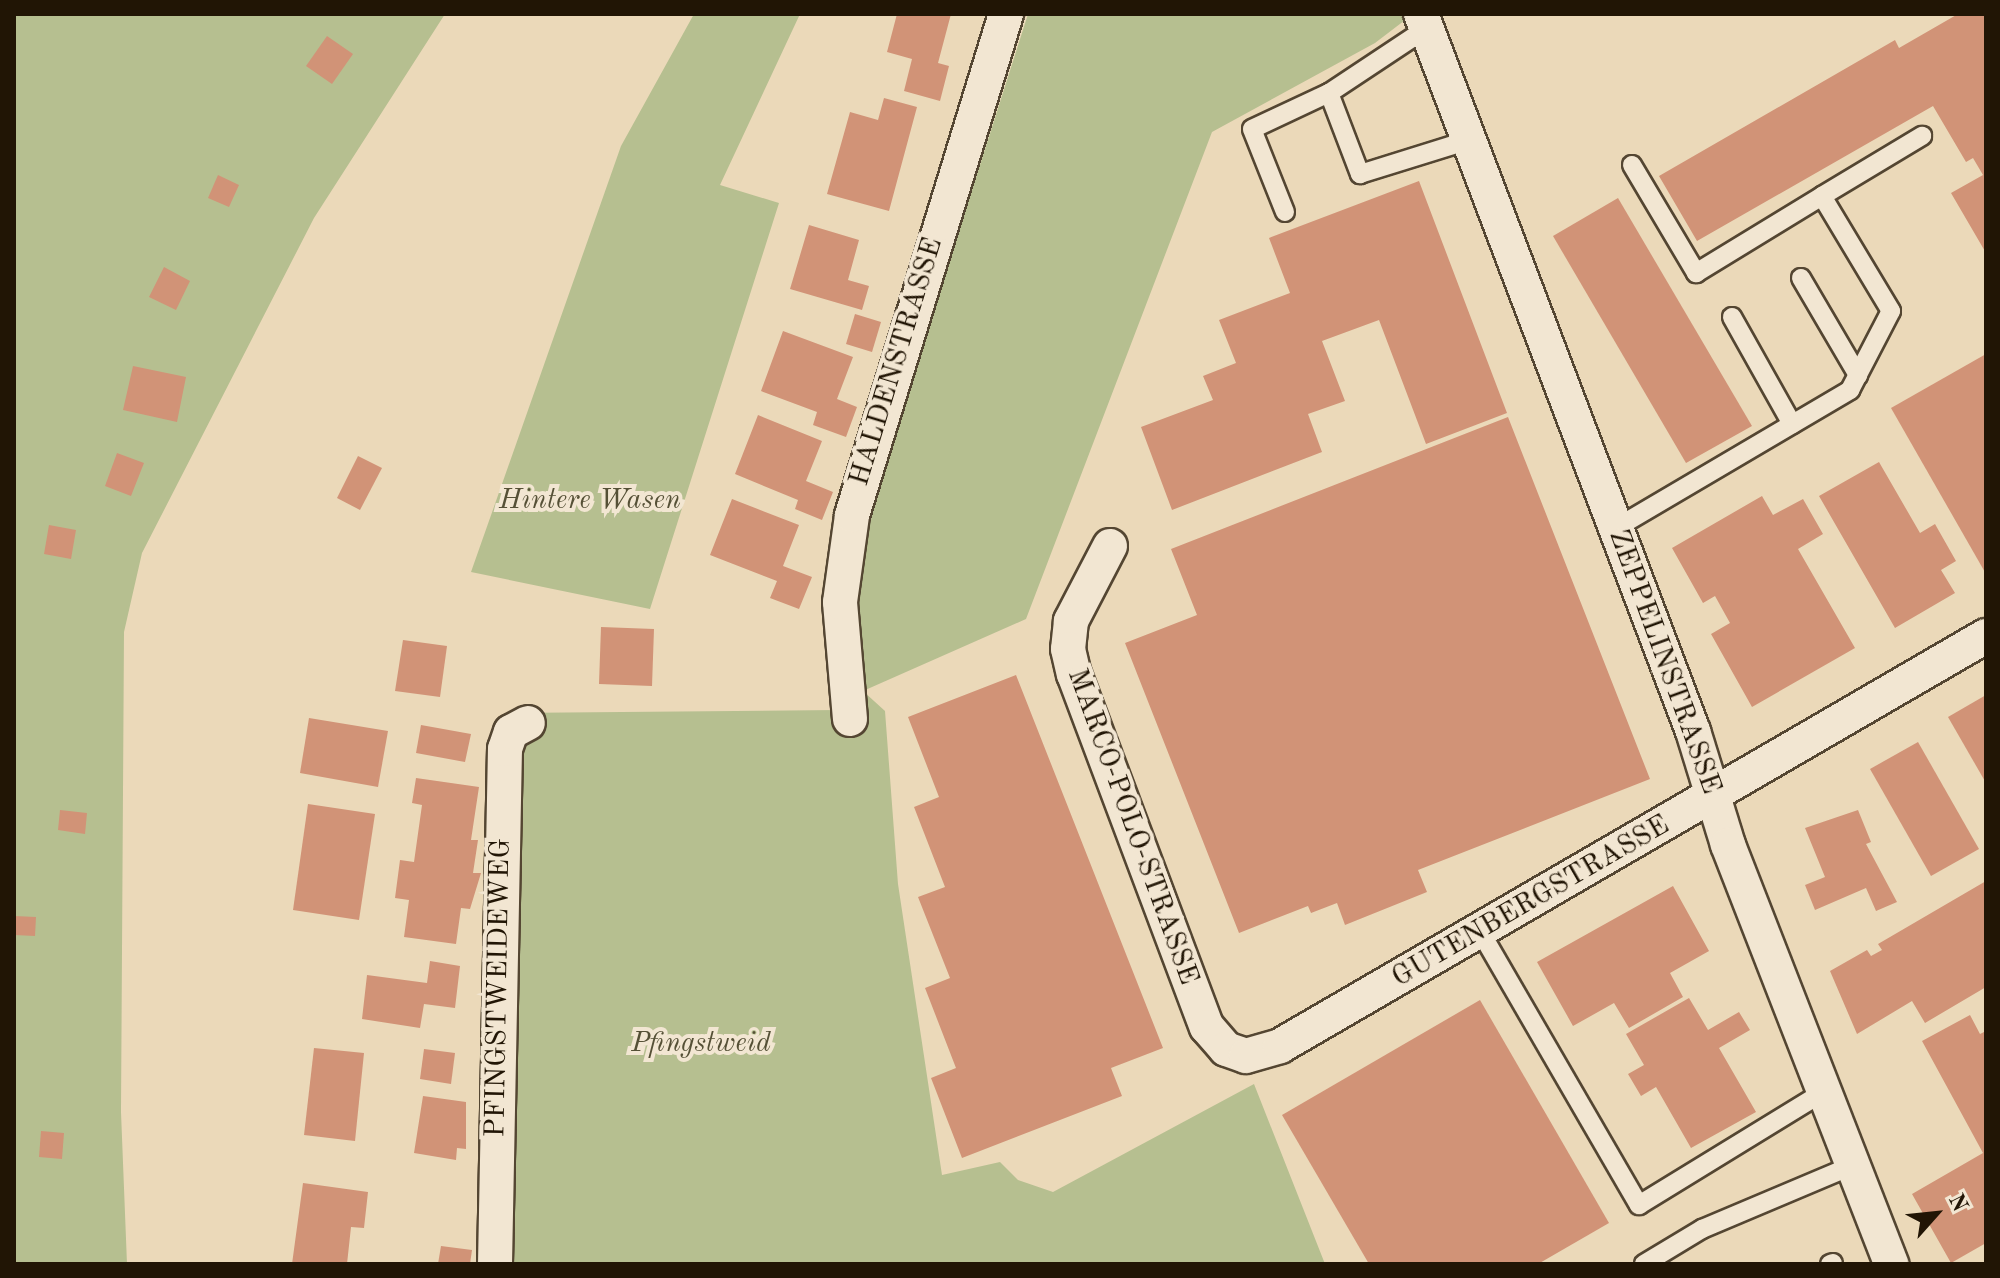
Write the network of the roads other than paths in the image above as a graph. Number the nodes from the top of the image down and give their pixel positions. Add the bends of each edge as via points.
1 (1006, 14) edge
2 (1434, 29) edge
3 (1329, 93) junction
4 (1922, 136) dead end
5 (1469, 140) junction
6 (1632, 165) dead end
7 (1822, 196) junction
8 (1285, 212) dead end
9 (1801, 278) dead end
10 (1732, 317) dead end
11 (1858, 375) junction
12 (1792, 424) junction
13 (1616, 528) junction
14 (1110, 546) dead end
15 (1986, 636) edge
16 (850, 719) dead end
17 (528, 723) dead end
18 (1713, 794) junction
19 (1480, 931) junction
20 (1236, 1054) joint
21 (1822, 1093) junction
22 (1851, 1166) junction
23 (1674, 1255) edge
24 (495, 1264) edge
25 (1644, 1264) edge
26 (1891, 1264) edge

1 - 16 street, HALDENSTRASSE via 852,515 840,602
2 - 3 lane
2 - 5 street, ZEPPELINSTRASSE
3 - 5 lane via 1360,174
3 - 8 lane via 1252,129
4 - 7 lane
5 - 13 street, ZEPPELINSTRASSE
6 - 7 lane via 1696,273
7 - 11 lane via 1891,311
9 - 11 lane
10 - 12 lane
11 - 12 lane via 1850,390
12 - 13 lane
13 - 18 street, ZEPPELINSTRASSE
14 - 20 street, MARCO-POLO-STRASSE via 1071,621 1068,649 1199,1009 1217,1041
15 - 18 street, GUTENBERGSTRASSE
17 - 24 street, PFINGSTWEIDEWEG via 511,732 505,749
18 - 19 street, GUTENBERGSTRASSE
18 - 21 street, ZEPPELINSTRASSE
19 - 20 street, GUTENBERGSTRASSE via 1280,1046
19 - 21 lane via 1639,1205
21 - 22 street, ZEPPELINSTRASSE
22 - 23 lane
22 - 26 street, ZEPPELINSTRASSE
23 - 25 lane

